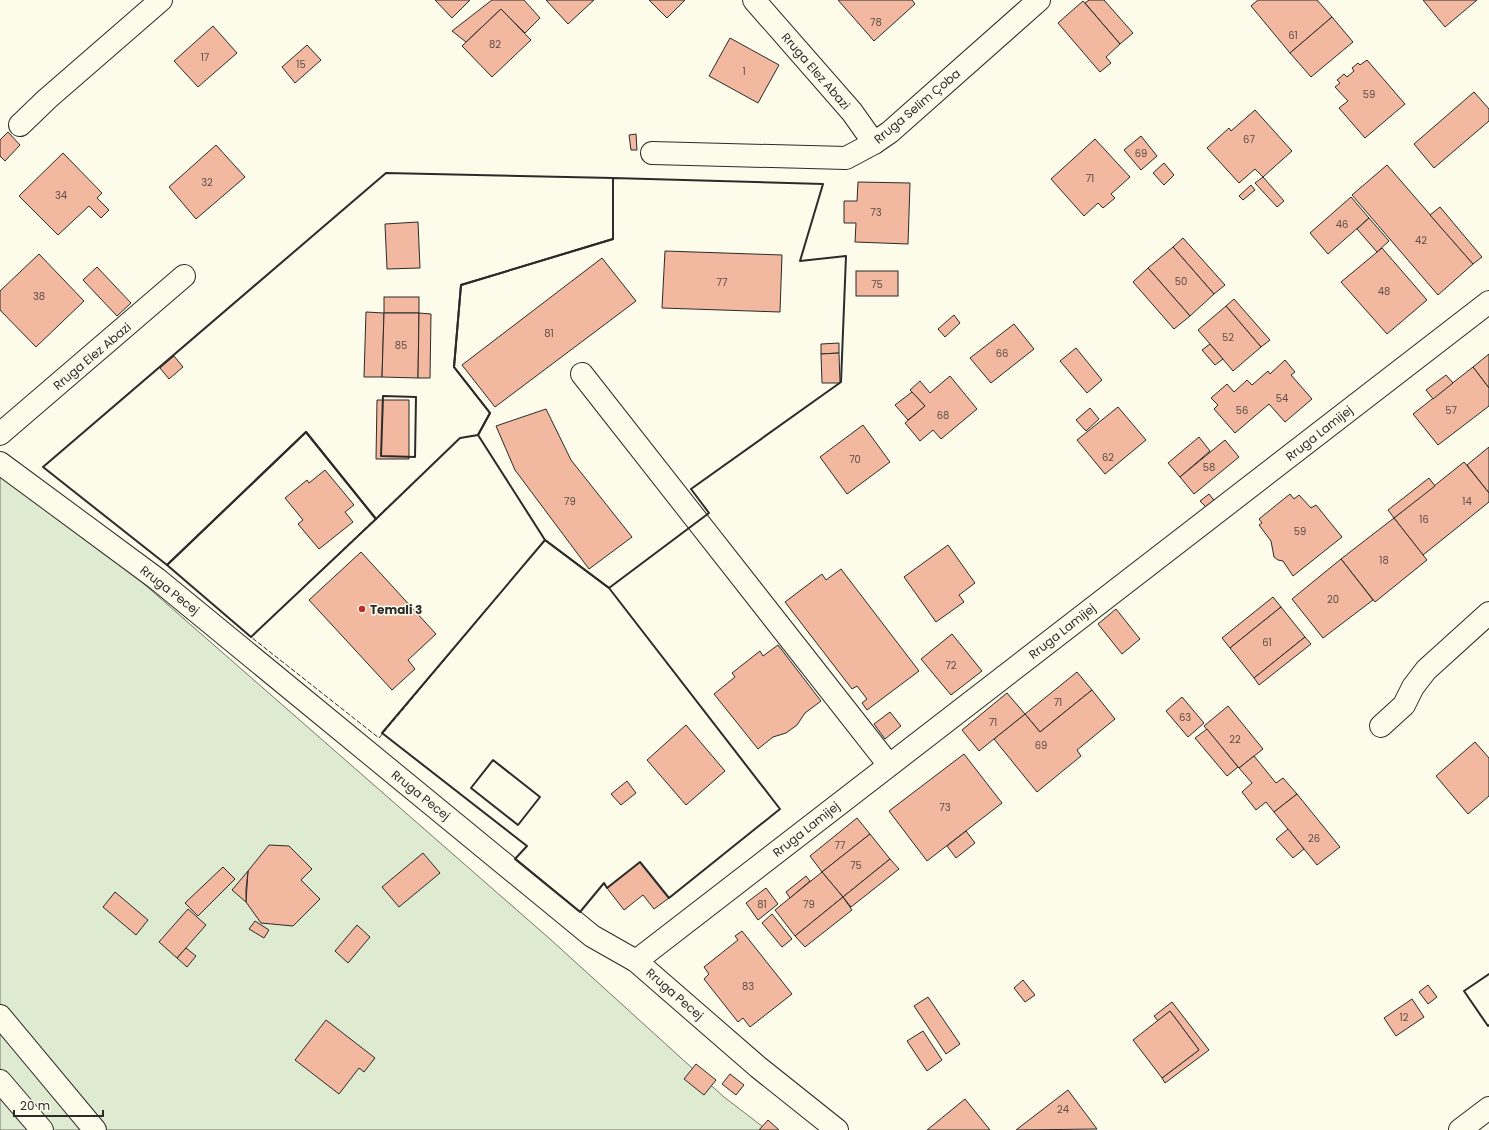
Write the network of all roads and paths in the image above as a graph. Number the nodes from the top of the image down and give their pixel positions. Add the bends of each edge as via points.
1 (161, 0) edge
2 (754, 0) edge
3 (1039, 0) edge
4 (20, 125) dead end
5 (874, 143) junction
6 (652, 153) dead end
7 (184, 276) dead end
8 (1489, 302) edge
9 (582, 374) dead end
10 (0, 434) edge
11 (0, 463) edge
12 (1489, 613) edge
13 (1381, 726) dead end
14 (888, 765) junction
15 (636, 960) junction
16 (0, 1016) edge
17 (0, 1081) edge
18 (1489, 1108) edge
19 (42, 1130) edge
20 (95, 1130) edge
21 (837, 1130) edge
22 (1460, 1130) edge

1 - 4 main road
2 - 5 main road, Rruga Elez Abazi via 852,112
3 - 5 main road, Rruga Selim Çoba
5 - 6 main road, Rruga Selim Çoba via 846,158
7 - 10 main road, Rruga Elez Abazi
8 - 14 main road, Rruga Lamijej
9 - 14 main road
11 - 15 main road, Rruga Pecej via 157,578 592,936
12 - 13 main road via 1426,670 1404,705
14 - 15 main road, Rruga Lamijej
15 - 21 main road, Rruga Pecej via 758,1067
16 - 20 main road
17 - 19 main road
18 - 22 main road

